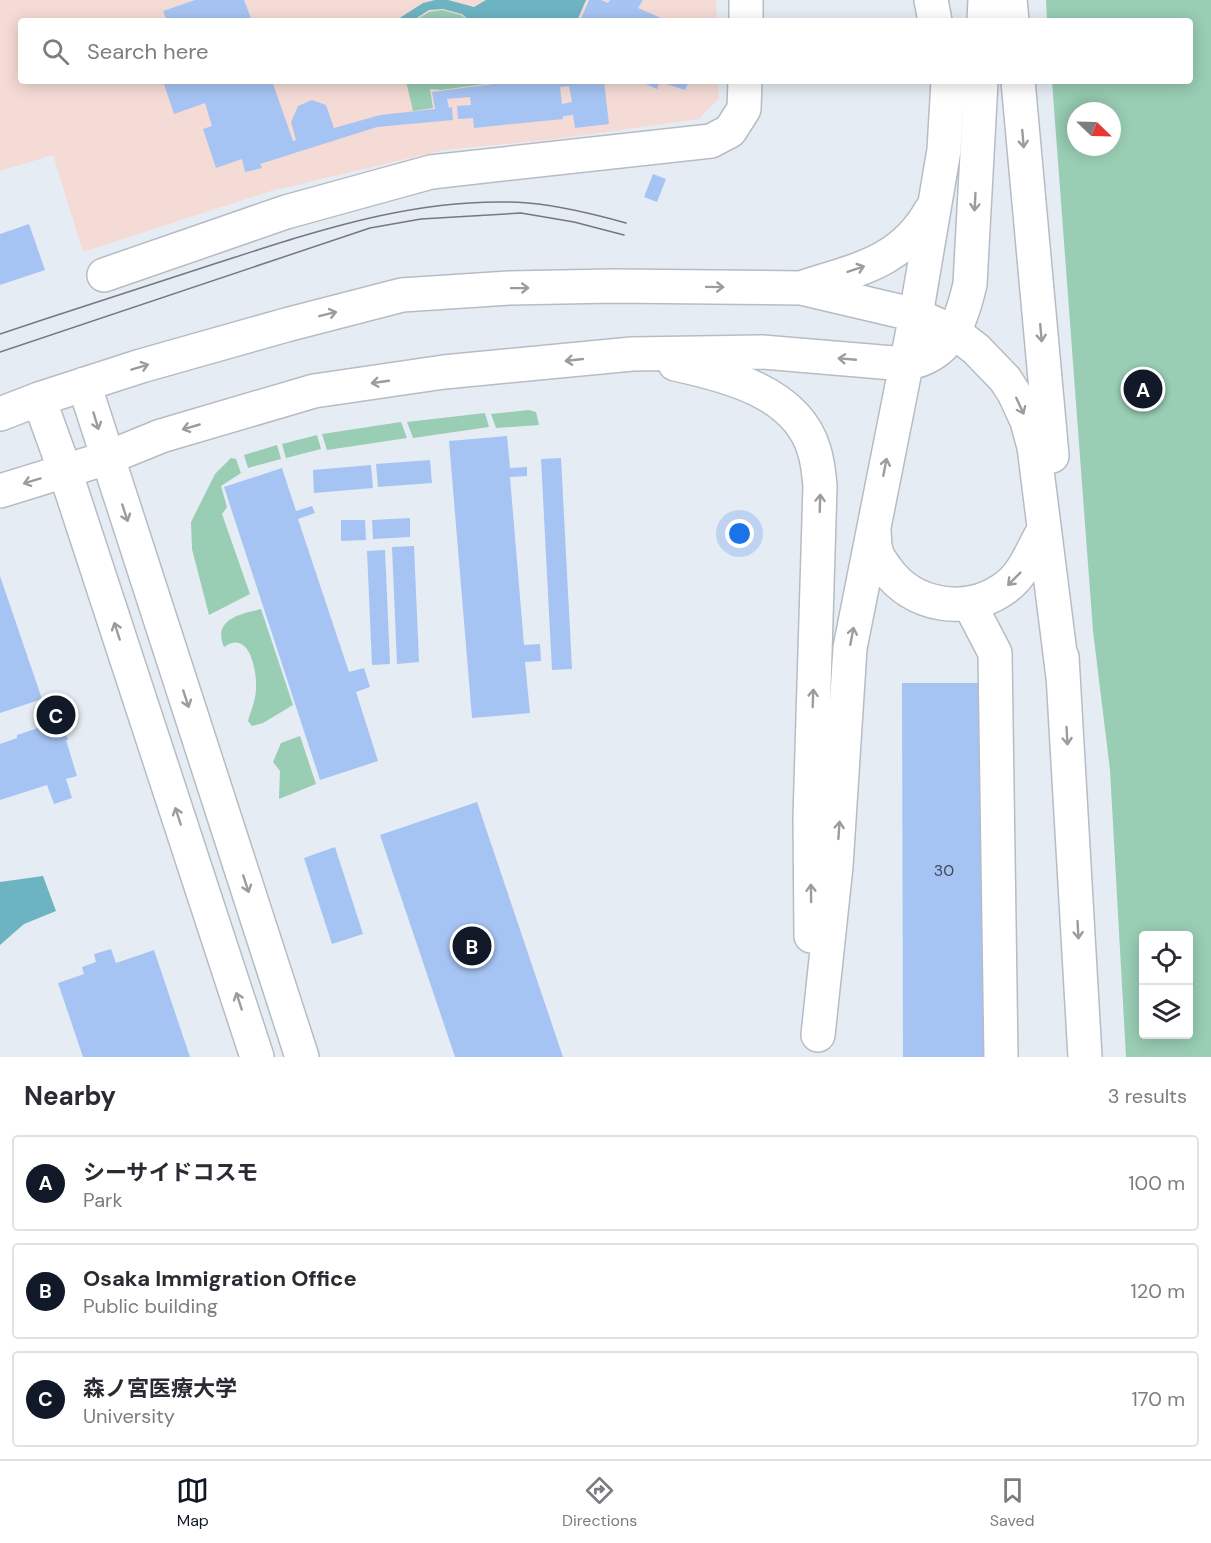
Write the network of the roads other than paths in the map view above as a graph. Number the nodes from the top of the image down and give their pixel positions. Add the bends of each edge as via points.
1 (746, 0) edge
2 (932, 0) edge
3 (950, 0) edge
4 (985, 0) edge
5 (1010, 0) edge
6 (746, 18) edge
7 (935, 18) edge
8 (950, 18) edge
9 (984, 18) edge
10 (1012, 18) edge
11 (745, 84) edge
12 (981, 84) edge
13 (1018, 84) edge
14 (947, 90) edge
15 (936, 193) junction
16 (104, 275) dead end
17 (801, 288) junction
18 (916, 315) junction
19 (954, 332) junction
20 (632, 354) junction
21 (905, 364) junction
22 (84, 384) junction
23 (39, 399) junction
24 (0, 414) edge
25 (107, 458) junction
26 (65, 471) junction
27 (0, 491) edge
28 (874, 524) junction
29 (1044, 530) junction
30 (969, 603) junction
31 (1063, 677) junction
32 (819, 1046) edge
33 (257, 1057) edge
34 (302, 1057) edge
35 (1001, 1057) edge
36 (1085, 1057) edge

1 - 6 street
2 - 7 street
3 - 8 street
4 - 9 street
5 - 10 street
11 - 16 street via 744,109 730,131 711,141 431,172 286,212
12 -> 19 street via 972,275
13 -> 31 street via 1059,526
14 - 15 street via 944,150
17 -> 15 street via 893,254 916,234
15 - 18 street
17 - 18 street
22 -> 17 street via 402,295 601,286
18 - 19 street
18 - 21 street
19 - 21 street via 928,357
19 -> 29 street via 995,366 1027,421
21 -> 20 street via 762,352
20 -> 25 street via 444,372 314,391 161,436
32 -> 20 street via 811,933 810,818 820,486 814,449 795,414 778,401 714,374
28 -> 21 street
22 - 23 street
22 -> 25 street
23 - 24 street
23 - 26 street
25 - 26 street
25 -> 34 street
26 -> 27 street
33 -> 26 street
28 - 30 street via 876,551 901,585 913,594 940,603
32 -> 28 street via 850,648
29 -> 30 street via 1027,564 1011,583 992,596
29 - 31 street
30 - 35 street via 995,653
31 -> 36 street

